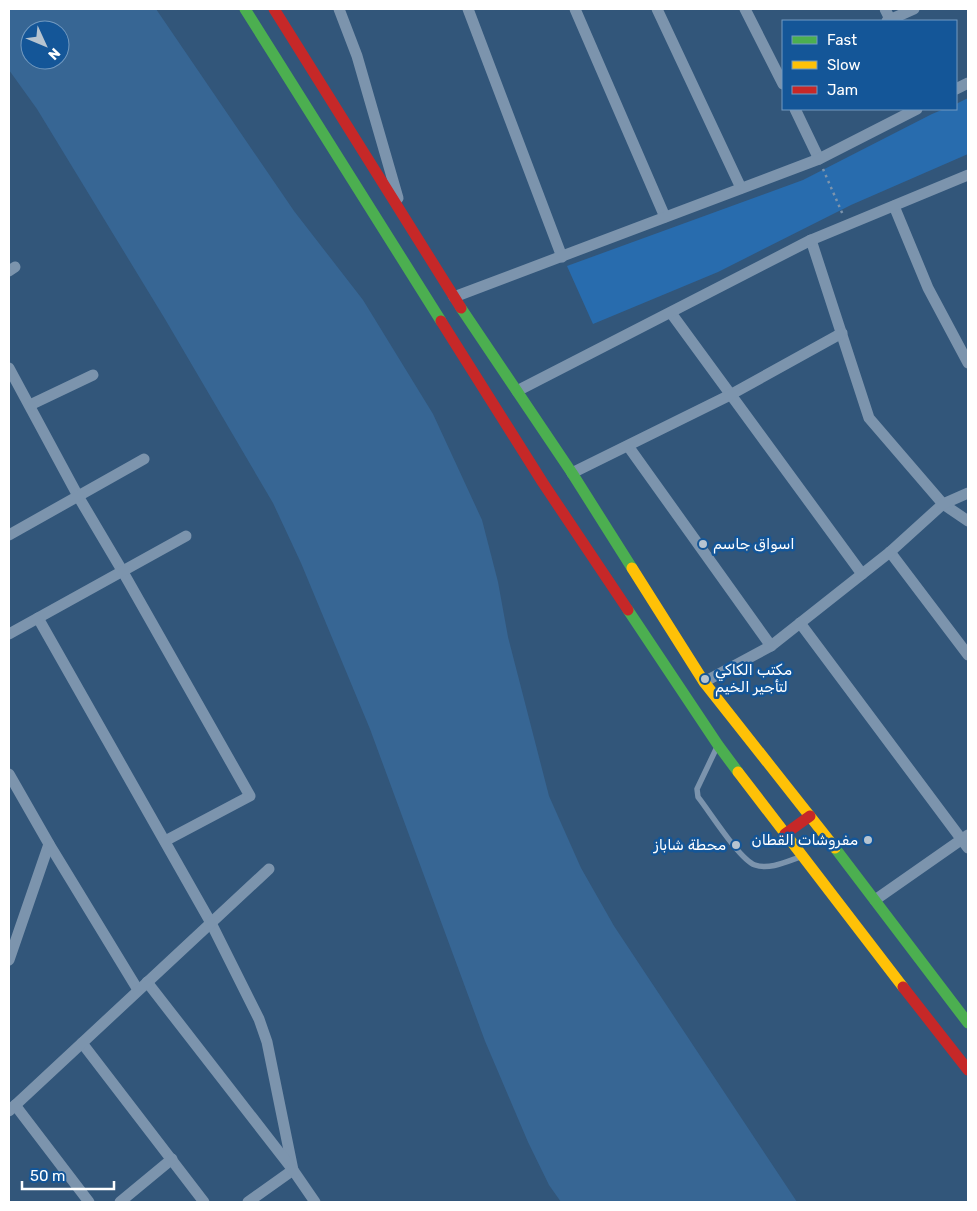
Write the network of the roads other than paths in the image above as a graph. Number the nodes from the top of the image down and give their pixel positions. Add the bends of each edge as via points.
1 (245, 9) edge
2 (274, 9) edge
3 (338, 9) edge
4 (468, 9) edge
5 (657, 9) edge
6 (745, 9) edge
7 (914, 9) edge
8 (578, 10) edge
9 (891, 20) edge
10 (782, 76) edge
11 (795, 110) edge
12 (915, 110) edge
13 (819, 159) junction
14 (968, 175) edge
15 (741, 188) junction
16 (894, 206) junction
17 (665, 217) junction
18 (404, 218) junction
19 (811, 240) junction
20 (562, 257) junction
21 (454, 297) junction
22 (671, 313) junction
23 (842, 333) junction
24 (968, 363) edge
25 (9, 368) edge
26 (92, 375) dead end
27 (517, 391) junction
28 (730, 394) junction
29 (30, 405) junction
30 (628, 446) junction
31 (144, 459) dead end
32 (572, 473) junction
33 (968, 493) edge
34 (78, 496) junction
35 (943, 504) junction
36 (968, 522) edge
37 (9, 535) edge
38 (186, 536) dead end
39 (890, 552) junction
40 (123, 572) junction
41 (862, 574) junction
42 (38, 618) junction
43 (800, 623) junction
44 (9, 634) edge
45 (771, 646) junction
46 (968, 655) edge
47 (704, 682) junction
48 (718, 745) junction
49 (9, 774) edge
50 (765, 783) junction
51 (810, 816) junction
52 (785, 834) junction
53 (165, 841) junction
54 (966, 841) edge
55 (50, 844) junction
56 (802, 857) junction
57 (269, 868) dead end
58 (875, 900) junction
59 (211, 923) junction
60 (9, 960) edge
61 (147, 982) junction
62 (138, 990) junction
63 (968, 1023) edge
64 (82, 1043) junction
65 (968, 1070) edge
66 (12, 1108) edge
67 (172, 1159) junction
68 (293, 1170) junction
69 (89, 1202) edge
70 (120, 1202) edge
71 (204, 1202) edge
72 (248, 1202) edge
73 (315, 1202) edge

1 - 48 main road via 544,483
2 - 18 main road
3 - 18 street via 357,56
4 - 20 street
5 - 15 street
6 - 10 street
7 - 9 street
8 - 17 street
11 - 13 street
12 - 13 street
13 - 15 street
14 - 16 street
15 - 17 street
16 - 19 street
16 - 24 street via 928,288
17 - 20 street
18 - 21 main road
19 - 22 street
19 - 23 street
20 - 21 street
21 - 27 main road
22 - 27 street
22 - 28 street
23 - 28 street
23 - 35 street via 869,418
25 - 29 street
26 - 29 street
27 - 32 main road
28 - 30 street
28 - 41 street
29 - 34 street
30 - 32 street
30 - 45 street
31 - 34 street
32 - 47 main road
33 - 35 street
34 - 37 street
34 - 40 street
35 - 36 street
35 - 39 street
38 - 40 street
39 - 41 street
39 - 46 street
40 - 42 street
40 - 53 street via 250,796
41 - 43 street
42 - 44 street
42 - 53 street
43 - 45 street
43 - 54 street
45 - 47 street
47 - 50 main road
48 - 50 main road
48 - 56 lane via 697,789 698,797 744,859 756,865 774,866
49 - 55 street
50 - 51 main road
50 - 52 main road
51 - 52 main road
51 - 58 main road
52 - 56 main road
53 - 59 street
54 - 58 street
55 - 60 street
55 - 62 street
56 - 65 main road
57 - 59 street
58 - 63 main road
59 - 61 street
59 - 68 street via 259,1019 267,1042
61 - 62 street
61 - 68 street
62 - 64 street
64 - 66 street
64 - 67 street
66 - 69 street
67 - 70 street
67 - 71 street
68 - 72 street
68 - 73 street

